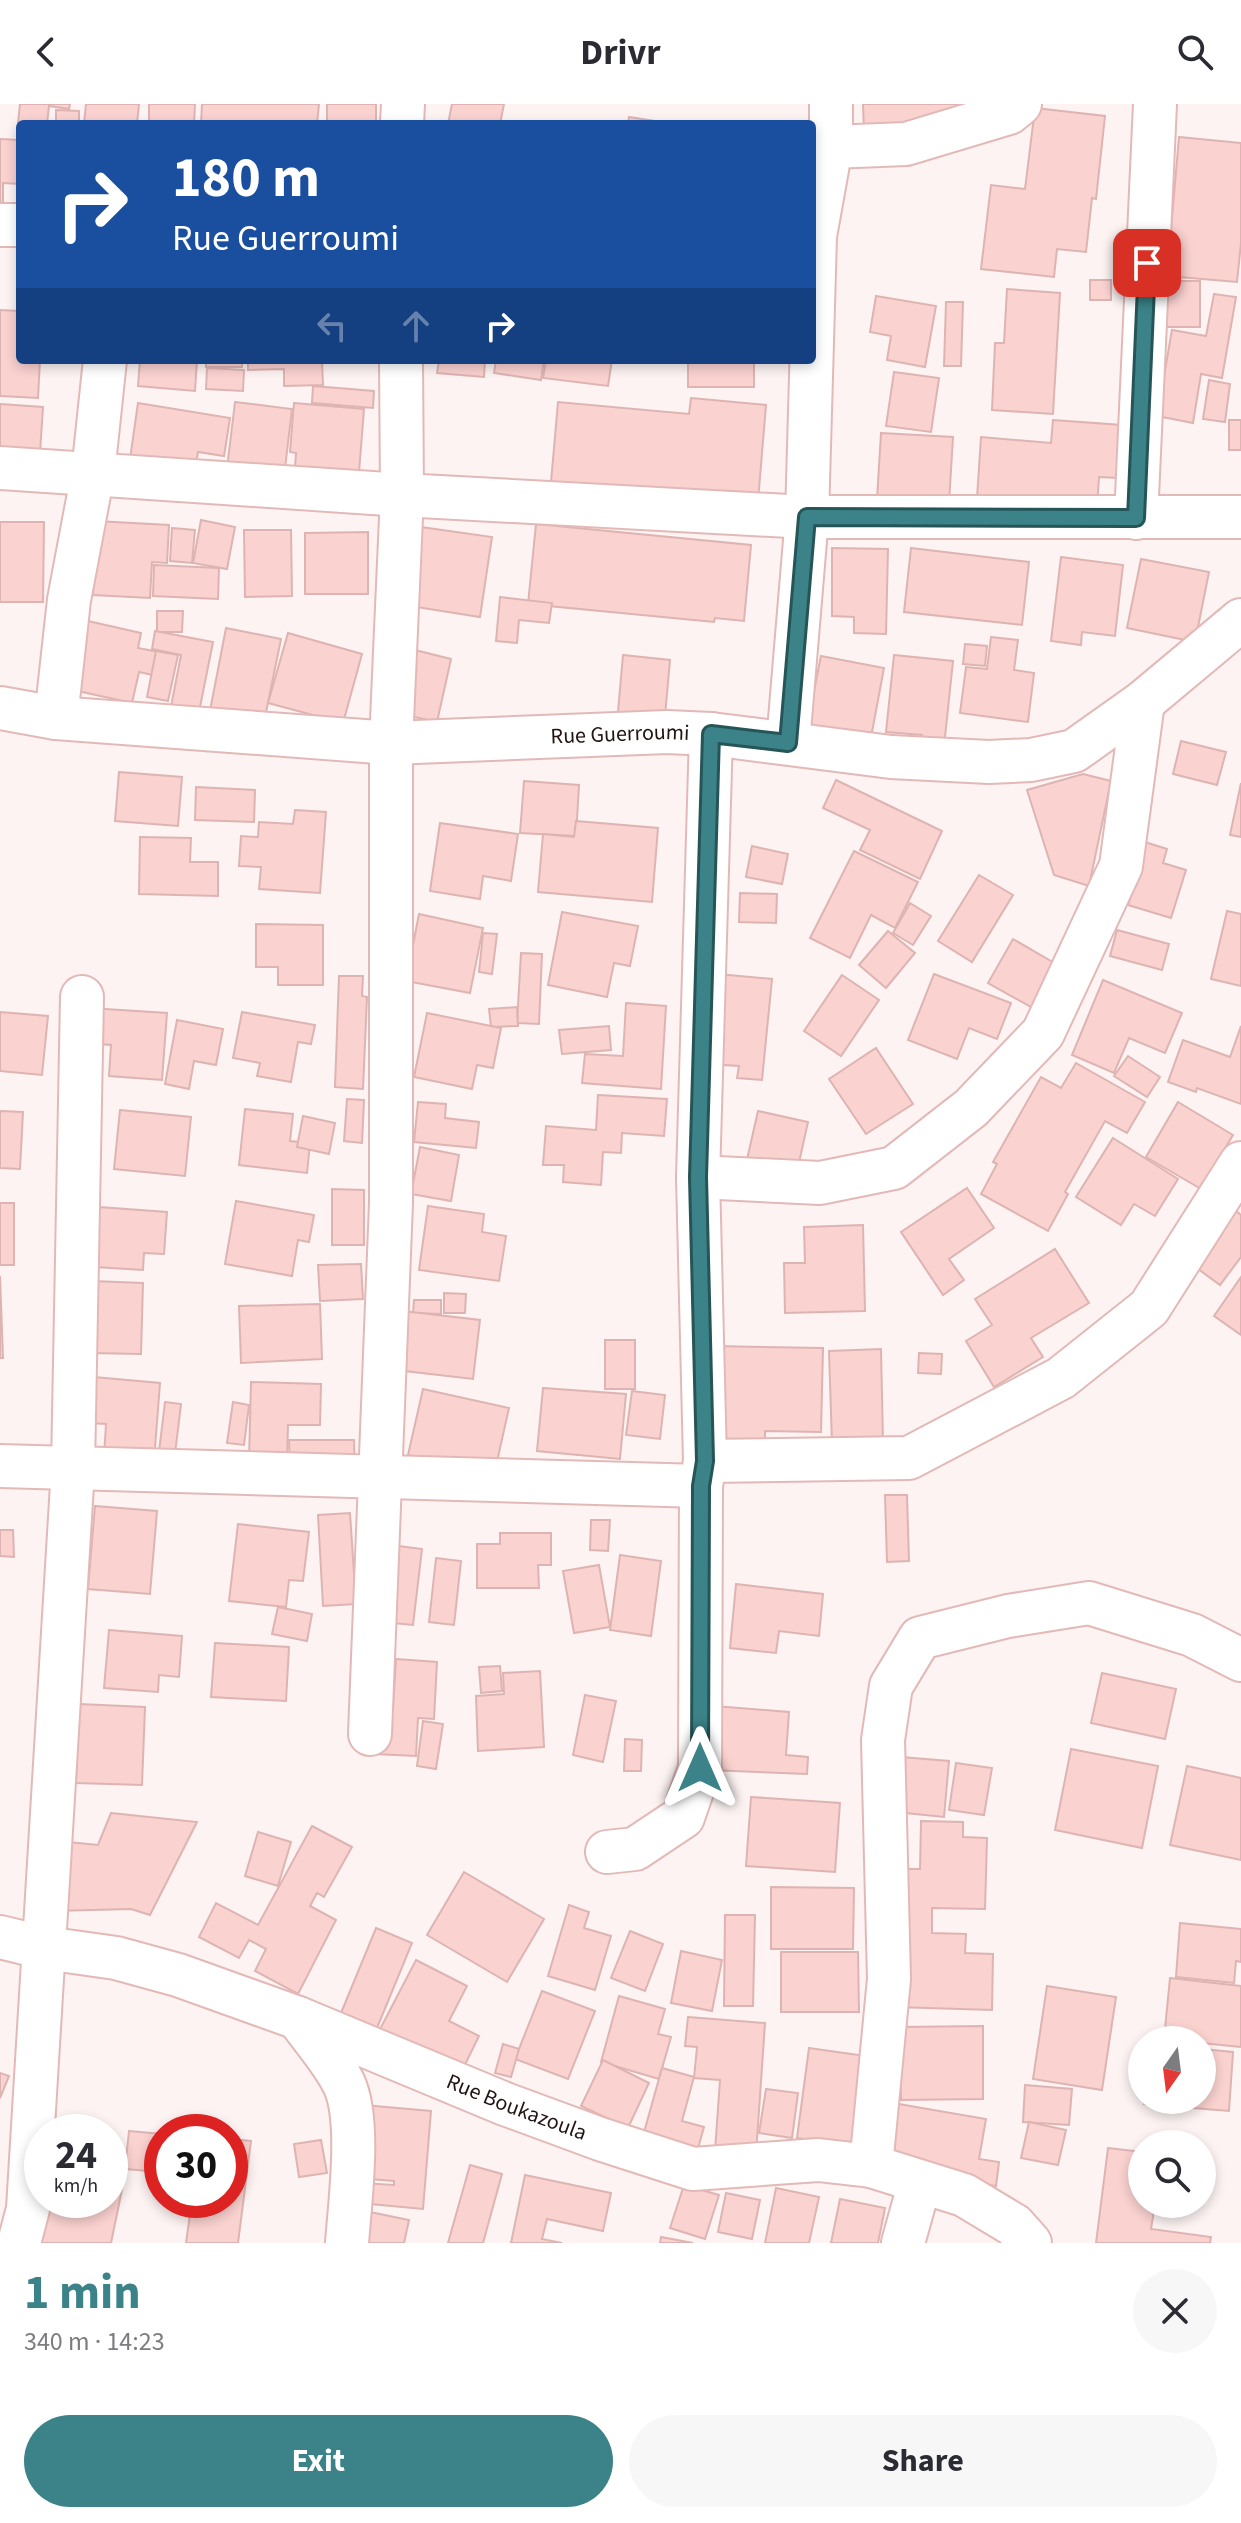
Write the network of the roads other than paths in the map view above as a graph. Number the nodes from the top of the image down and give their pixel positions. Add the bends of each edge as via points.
1 (831, 104) edge
2 (1020, 104) edge
3 (1155, 104) edge
4 (831, 147) junction
5 (816, 226) edge
6 (105, 364) edge
7 (401, 364) edge
8 (811, 364) edge
9 (0, 468) edge
10 (93, 473) junction
11 (402, 495) junction
12 (807, 517) junction
13 (1241, 517) edge
14 (1136, 518) junction
15 (1241, 620) edge
16 (1143, 702) junction
17 (0, 708) edge
18 (56, 718) junction
19 (711, 734) junction
20 (391, 743) junction
21 (788, 743) junction
22 (82, 997) dead end
23 (1241, 1163) edge
24 (698, 1177) junction
25 (0, 1466) edge
26 (73, 1468) junction
27 (703, 1474) junction
28 (380, 1477) junction
29 (1241, 1660) edge
30 (370, 1734) dead end
31 (607, 1852) dead end
32 (0, 1937) edge
33 (45, 1948) junction
34 (298, 2018) junction
35 (871, 2166) junction
36 (920, 2182) junction
37 (16, 2217) edge
38 (347, 2243) edge
39 (903, 2243) edge
40 (1030, 2243) edge

1 - 4 street
2 - 4 street via 1009,113 906,144
3 - 14 street
4 - 5 street
6 - 10 street
7 - 11 street
8 - 12 street
9 - 10 street
10 - 11 street
10 - 18 street via 69,600
11 - 12 street
11 - 20 street
12 - 14 street
12 - 21 street
13 - 14 street
15 - 16 street, Rue Guerroumi
16 - 21 street, Rue Guerroumi via 1074,751 1031,760 891,757
16 - 24 street via 1121,866 1043,1033 971,1108 894,1168 820,1183
17 - 18 street, Rue Guerroumi
18 - 20 street, Rue Guerroumi
19 - 20 street, Rue Guerroumi
19 - 21 street, Rue Guerroumi
19 - 24 street
20 - 28 street via 391,1203
22 - 26 street
23 - 27 street via 1149,1308 1061,1378 909,1458
24 - 27 street
25 - 26 street
26 - 28 street
26 - 33 street
27 - 28 street
27 - 31 street via 700,1768 683,1817 635,1849
28 - 30 street
29 - 35 street via 1192,1635 1089,1603 920,1638 891,1686 883,1740 889,1979
32 - 33 street, Rue Boukazoula
33 - 34 street, Rue Boukazoula via 116,1958 178,1975
33 - 37 street
34 - 35 street, Rue Boukazoula via 505,2104 693,2169 818,2160
34 - 38 street via 344,2084 351,2107
35 - 36 street, Rue Boukazoula
36 - 39 street
36 - 40 street, Rue Boukazoula via 964,2195 1014,2225

